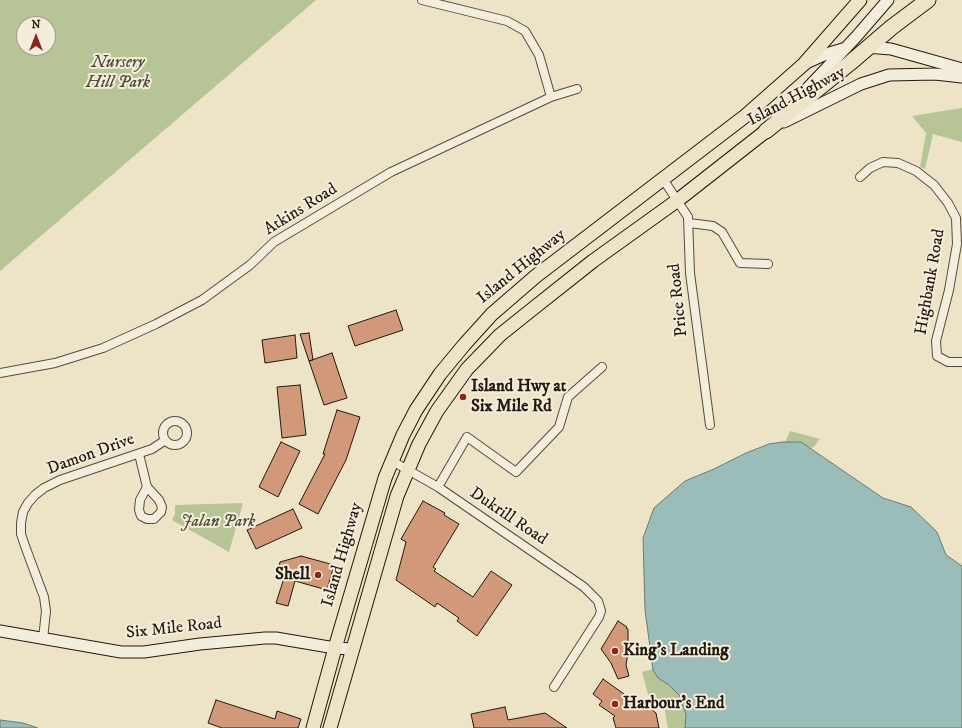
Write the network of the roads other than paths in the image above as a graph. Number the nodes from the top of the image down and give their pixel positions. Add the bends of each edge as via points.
1 (422, 0) edge
2 (860, 0) edge
3 (888, 0) edge
4 (928, 0) edge
5 (869, 47) junction
6 (846, 48) junction
7 (804, 64) junction
8 (962, 70) edge
9 (962, 77) edge
10 (577, 88) dead end
11 (551, 97) junction
12 (766, 131) junction
13 (860, 177) dead end
14 (663, 179) junction
15 (678, 200) junction
16 (688, 223) junction
17 (768, 264) dead end
18 (962, 362) edge
19 (602, 367) dead end
20 (0, 373) edge
21 (710, 425) dead end
22 (164, 441) dead end
23 (139, 454) junction
24 (392, 461) junction
25 (408, 469) junction
26 (147, 487) dead end
27 (438, 487) junction
28 (0, 631) edge
29 (43, 639) junction
30 (335, 648) junction
31 (352, 649) junction
32 (554, 687) dead end
33 (313, 728) edge
34 (330, 728) edge

1 - 11 street via 507,21 525,31 539,55
2 - 7 main road
3 - 6 main road
4 - 5 highway
5 - 6 main road, Island Highway
5 - 8 main road, Island Highway via 891,49
5 - 12 highway
6 - 7 main road, Island Highway
6 - 12 main road
7 - 14 main road, Island Highway via 744,117
9 - 12 main road, Island Highway via 897,74 877,78
10 - 11 street, Atkins Road
11 - 20 street, Atkins Road via 391,172 274,242 250,265 202,300 156,324 103,348 55,363
12 - 15 main road, Island Highway
13 - 18 street, Highbank Road via 870,168 883,162 898,163 916,171 934,185 948,203 956,218 957,244 936,341 937,356 948,362
14 - 15 street, Price Road
14 - 24 main road, Island Highway via 536,276 492,314 426,394
15 - 16 street, Price Road via 688,217
15 - 25 main road, Island Highway via 593,261 500,335 467,369 437,411
16 - 17 street via 712,226 722,232 740,262
16 - 21 street, Price Road via 690,273
19 - 27 street via 568,397 559,428 516,472 467,437
22 - 23 street, Damon Drive
23 - 26 street
23 - 29 street, Damon Drive via 60,480 44,488 28,503 23,512 21,534 44,597 46,611
24 - 25 street, Dukrill Road
24 - 30 main road, Island Highway via 375,508
25 - 27 street, Dukrill Road
25 - 31 main road, Island Highway via 397,496
27 - 32 street, Dukrill Road via 584,588 601,606 599,617
28 - 29 main road, Six Mile Road
29 - 30 main road, Six Mile Road via 121,652 144,652 265,638
30 - 31 main road, Six Mile Road
30 - 33 main road, Island Highway
31 - 34 main road, Island Highway

